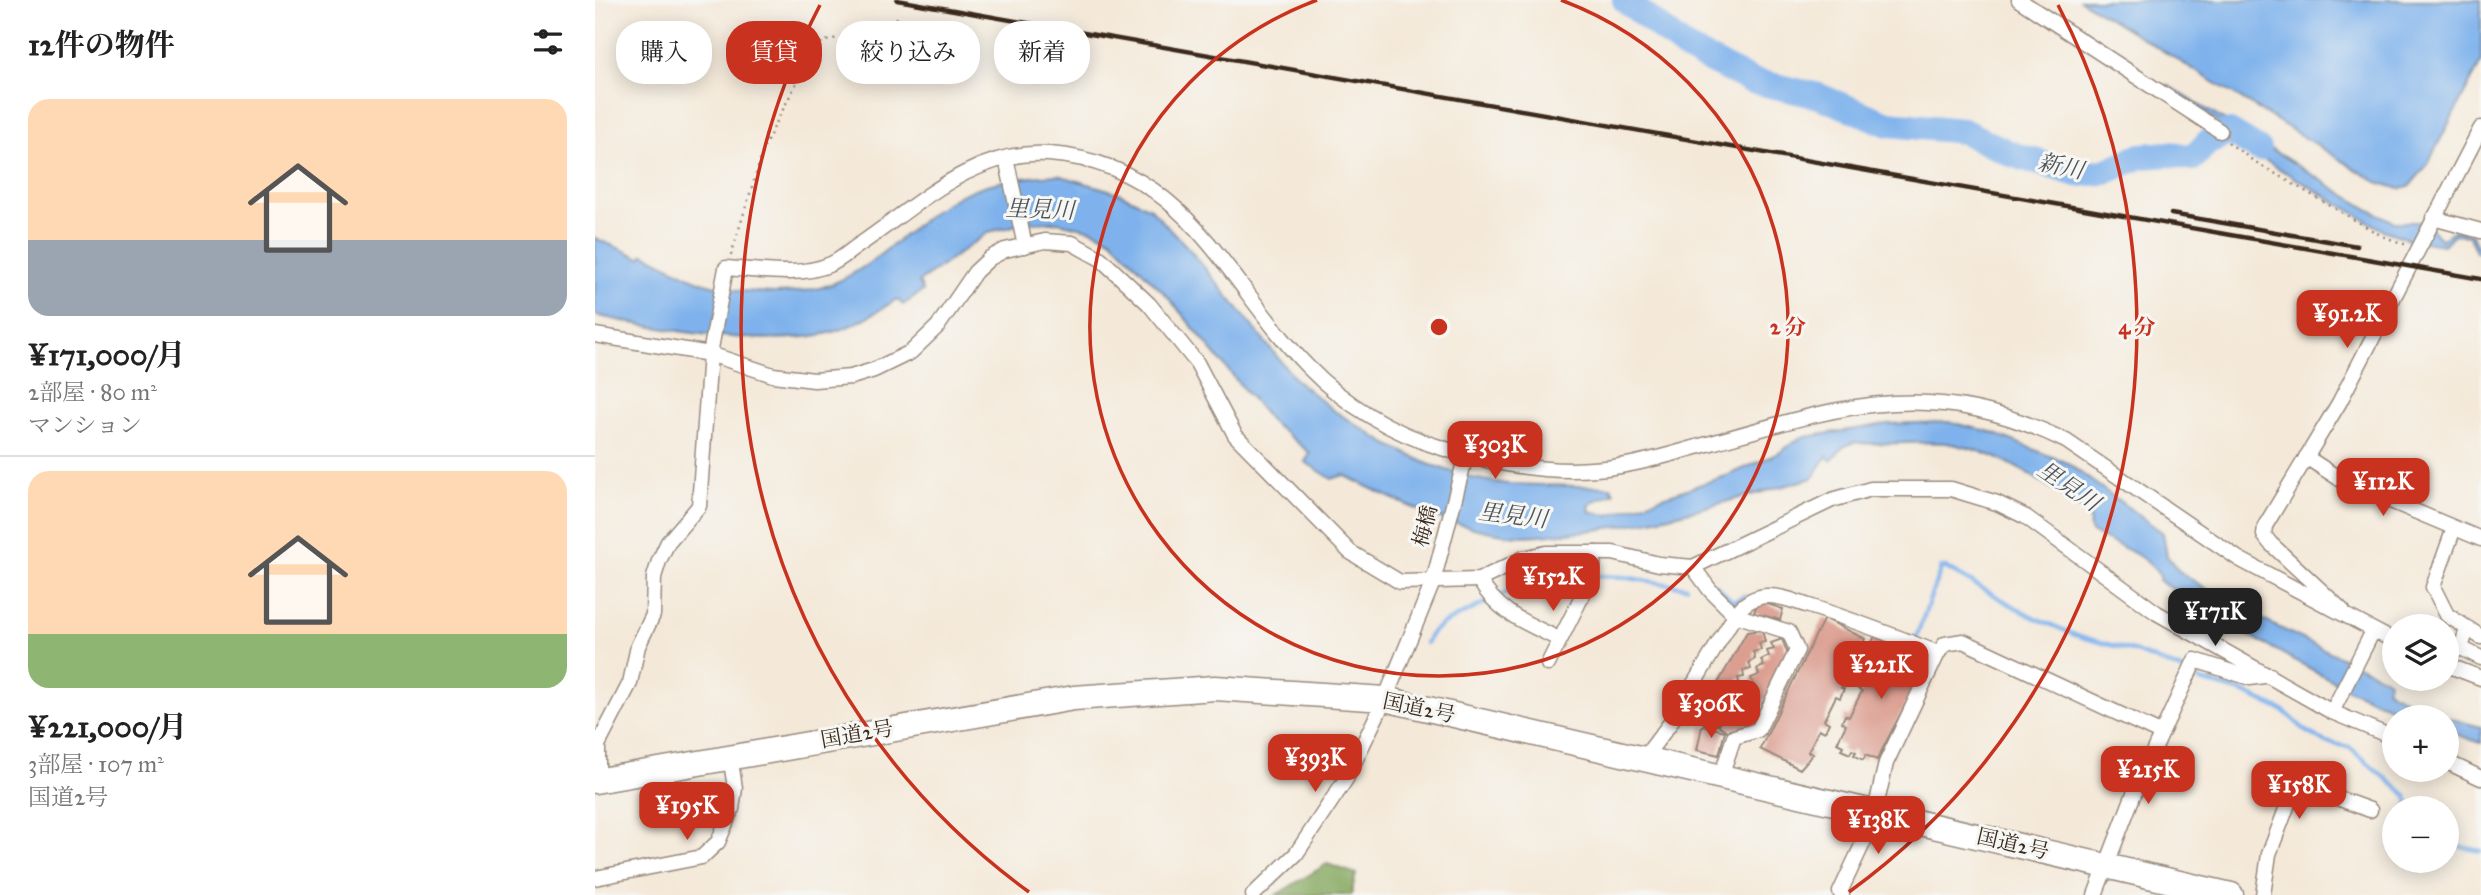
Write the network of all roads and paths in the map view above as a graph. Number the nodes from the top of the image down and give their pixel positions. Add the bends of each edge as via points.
1 (2019, 0) edge
2 (900, 15) dead end
3 (2481, 128) edge
4 (2222, 134) joint
5 (1007, 161) junction
6 (2433, 218) junction
7 (2481, 231) edge
8 (1024, 241) junction
9 (2418, 248) junction
10 (726, 268) junction
11 (595, 335) edge
12 (711, 350) junction
13 (2307, 457) junction
14 (1465, 458) junction
15 (2454, 528) junction
16 (2481, 539) edge
17 (1595, 553) junction
18 (1693, 566) junction
19 (1434, 575) junction
20 (1479, 580) junction
21 (1735, 615) junction
22 (2353, 620) junction
23 (2467, 629) junction
24 (2382, 635) edge
25 (2481, 637) edge
26 (1559, 639) junction
27 (2382, 639) edge
28 (2459, 641) edge
29 (2459, 650) edge
30 (1938, 653) junction
31 (2481, 658) edge
32 (1548, 664) dead end
33 (2459, 670) edge
34 (2270, 675) junction
35 (2481, 678) edge
36 (1385, 699) junction
37 (2335, 708) junction
38 (2382, 732) edge
39 (2160, 733) junction
40 (730, 755) junction
41 (1644, 758) junction
42 (2459, 768) edge
43 (1721, 776) junction
44 (2481, 778) edge
45 (596, 781) edge
46 (2370, 810) dead end
47 (1876, 812) junction
48 (2105, 865) junction
49 (595, 878) edge
50 (1253, 895) edge
51 (1842, 895) edge
52 (2095, 895) edge
53 (2231, 895) edge
54 (2263, 895) edge

1 - 4 street
2 - 10 path via 878,36 848,35 822,43 808,60 765,145
3 - 6 street
4 - 9 path via 2233,148 2382,236
5 - 8 street
5 - 10 street via 965,172 944,184 830,264 790,273
5 - 14 street via 1050,154 1077,159 1150,188 1190,220 1285,341 1333,389 1384,424
6 - 7 street
6 - 9 street
8 - 12 street via 990,258 975,272 938,326 911,352 874,370 814,380 773,374
8 - 19 street via 1072,243 1101,259 1149,304 1197,363 1235,435 1350,552 1400,582
9 - 13 street
10 - 12 street
11 - 12 street
12 - 45 street via 699,506 668,542 659,561 653,615 638,646 630,683 598,745
13 - 15 street via 2343,481
13 - 22 street via 2265,526 2264,536
14 - 19 street, 梅橋
14 - 22 street via 1526,468 1620,466 1846,406 1921,401 1971,406 2066,440 2239,559
15 - 16 street
15 - 23 street via 2433,587 2447,615
17 - 18 street
17 - 20 street via 1524,558
17 - 26 street via 1592,574
18 - 21 street
18 - 34 street via 1832,500 1871,489 1951,488 2026,517 2157,613
19 - 20 street
19 - 36 street, 梅橋
20 - 26 street via 1507,614
21 - 30 street via 1753,599 1780,597
21 - 41 street
21 - 43 street via 1789,632 1797,650 1758,730 1734,737
22 - 24 street
23 - 25 street
23 - 28 street
26 - 32 street
27 - 37 street
29 - 31 street
30 - 39 street via 1945,644 1963,641
30 - 47 street via 1886,762
33 - 35 street
34 - 37 street
34 - 39 street via 2250,678 2195,660
36 - 40 highway, 国道2号 via 1215,688 1074,698
36 - 41 highway, 国道2号
36 - 50 street, 梅橋 via 1346,779 1296,854
37 - 38 street
39 - 48 street
40 - 45 highway, 国道2号
40 - 49 street via 735,788 732,809 718,842 702,857
41 - 43 highway, 国道2号
42 - 44 street
43 - 47 highway, 国道2号
46 - 54 street via 2296,783 2269,854
47 - 48 highway, 国道2号
47 - 51 street
48 - 52 street
48 - 53 highway, 国道2号

